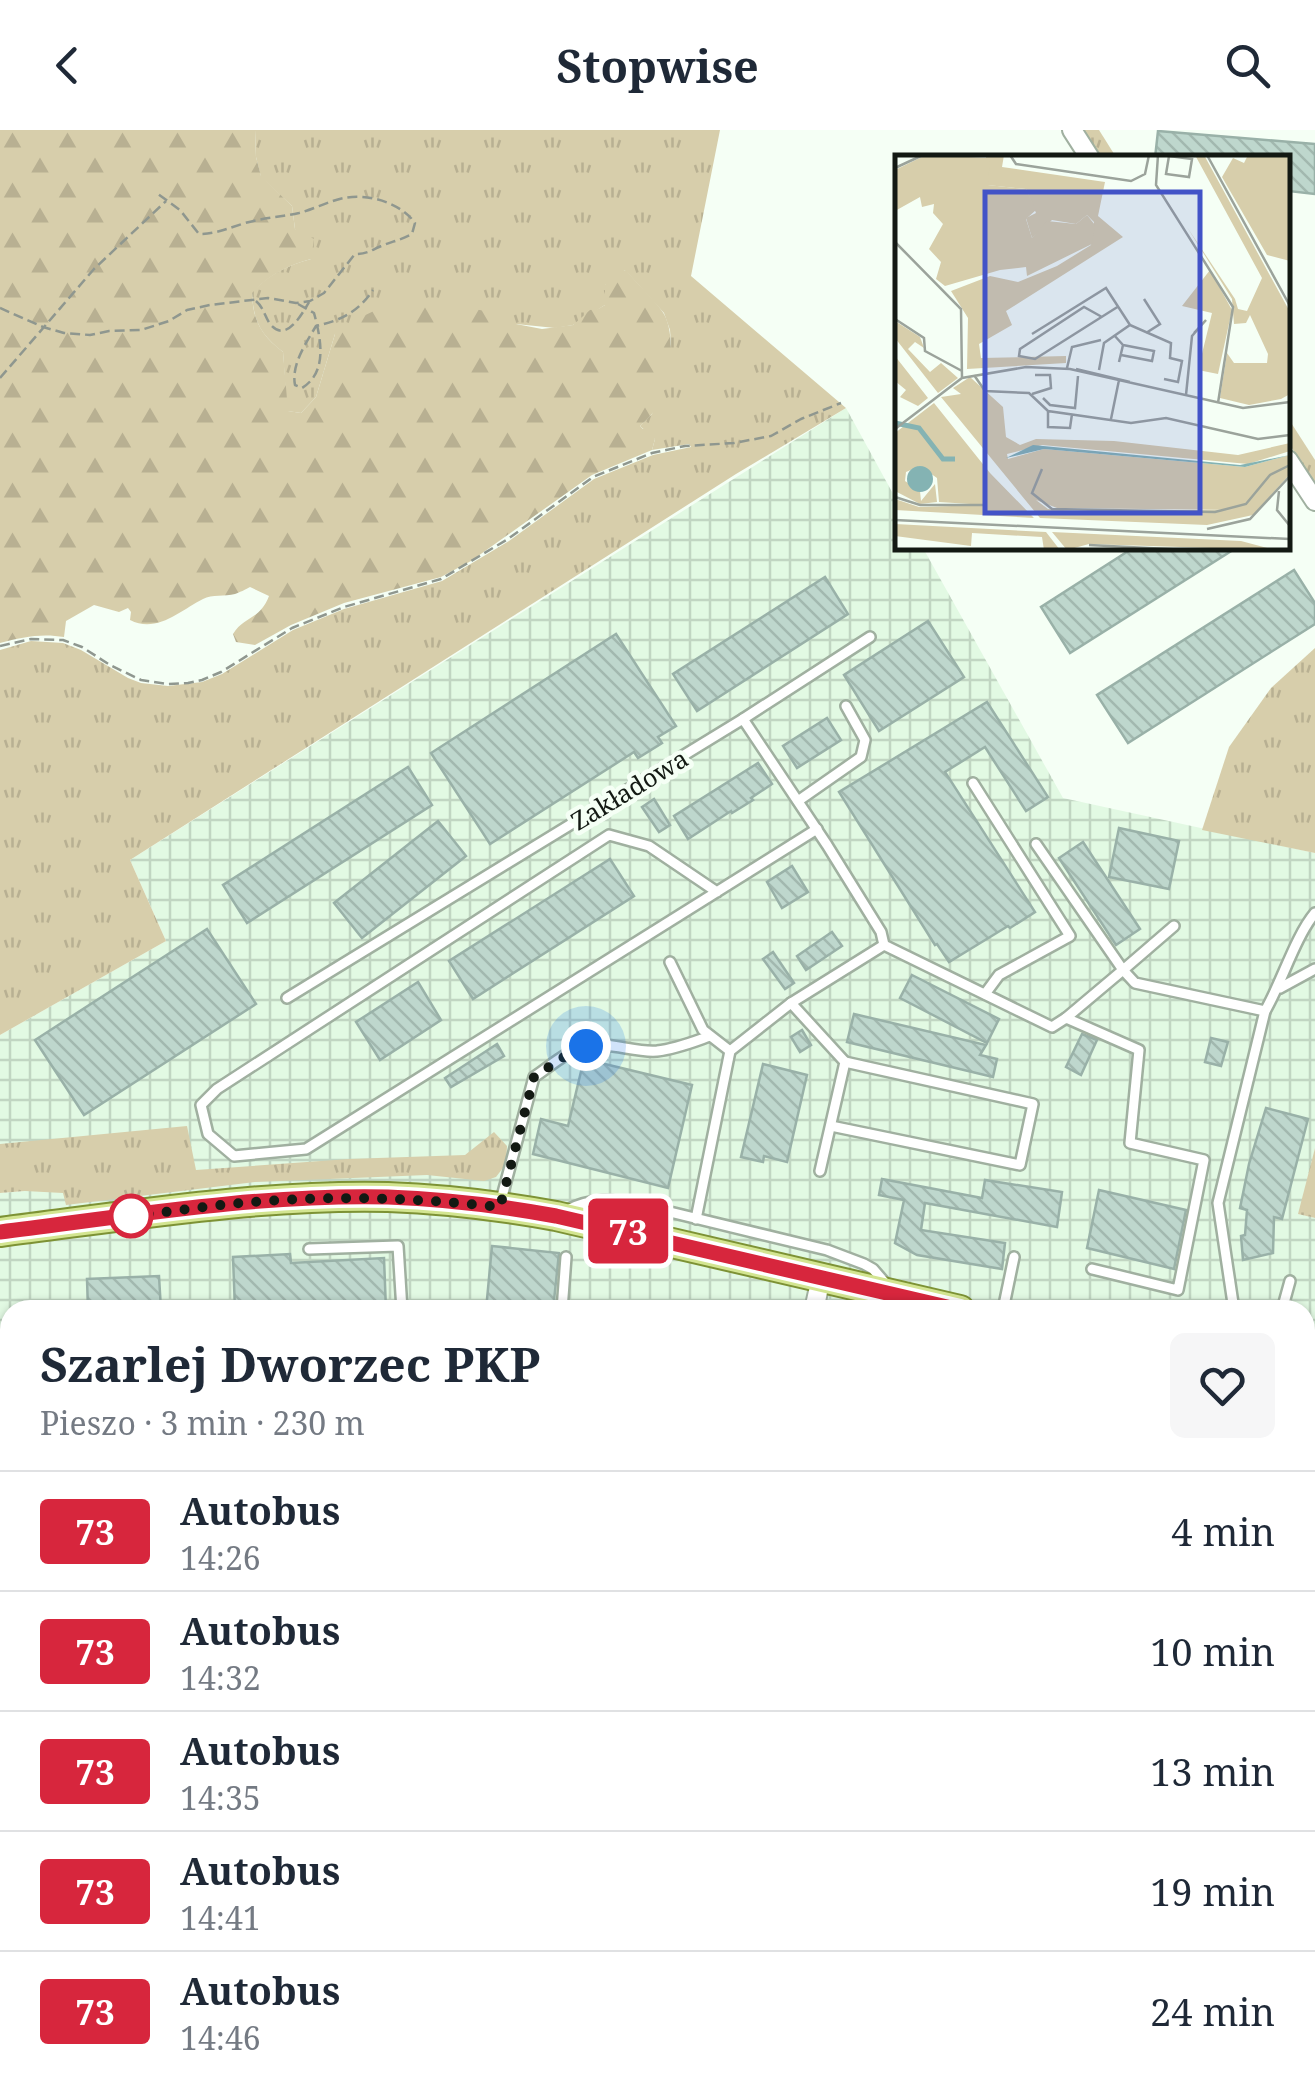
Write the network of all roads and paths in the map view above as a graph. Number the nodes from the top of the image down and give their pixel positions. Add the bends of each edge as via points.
1 (1072, 130) edge
2 (1088, 155) edge
3 (158, 194) dead end
4 (167, 200) junction
5 (373, 290) dead end
6 (254, 300) junction
7 (312, 300) junction
8 (296, 303) junction
9 (0, 308) edge
10 (306, 308) junction
11 (314, 313) junction
12 (316, 326) junction
13 (44, 327) junction
14 (0, 378) edge
15 (841, 403) dead end
16 (1290, 463) edge
17 (1315, 501) edge
18 (870, 637) dead end
19 (0, 646) edge
20 (846, 706) dead end
21 (743, 719) junction
22 (973, 783) dead end
23 (798, 801) junction
24 (817, 829) junction
25 (1036, 844) dead end
26 (717, 892) junction
27 (1315, 913) edge
28 (1174, 926) dead end
29 (884, 945) junction
30 (670, 962) dead end
31 (1315, 969) edge
32 (1123, 970) junction
33 (1278, 989) junction
34 (985, 994) junction
35 (287, 998) dead end
36 (790, 1002) junction
37 (1265, 1012) junction
38 (1066, 1018) junction
39 (710, 1036) junction
40 (730, 1051) junction
41 (845, 1062) junction
42 (831, 1126) junction
43 (820, 1171) dead end
44 (500, 1207) junction
45 (556, 1216) junction
46 (696, 1219) junction
47 (0, 1232) edge
48 (308, 1249) dead end
49 (566, 1256) dead end
50 (1014, 1256) dead end
51 (1092, 1270) dead end
52 (821, 1278) junction
53 (1290, 1281) dead end
54 (893, 1294) junction
55 (401, 1300) edge
56 (563, 1300) edge
57 (816, 1300) edge
58 (918, 1300) edge
59 (1005, 1300) edge
60 (1233, 1300) edge
61 (1285, 1300) edge

1 - 2 street
3 - 4 path
4 - 7 path via 199,234 344,198 374,199 408,213 415,223 412,234 355,254
4 - 13 path
5 - 12 path via 354,313
6 - 8 path
6 - 10 path via 277,330 293,326
6 - 13 path via 187,310 141,330 90,335
7 - 8 path
7 - 10 path
7 - 11 path
8 - 10 path
9 - 13 path
10 - 11 path
11 - 12 path
12 - 12 path via 322,347 316,376 302,388 293,376
13 - 14 path
15 - 19 path via 771,436 652,452 593,477 442,579 292,628 202,680 141,680 64,640
16 - 17 street
18 - 21 lane, Zakładowa
20 - 23 lane via 865,740 861,757
21 - 23 lane
21 - 35 lane, Zakładowa
22 - 34 lane via 1070,936 998,975
23 - 24 lane
24 - 26 lane
24 - 29 lane
25 - 32 lane
26 - 26 lane via 306,1148 234,1156 208,1134 201,1106 217,1088 608,835 649,846
27 - 33 lane
28 - 32 lane
29 - 34 lane
29 - 36 lane
30 - 39 lane
31 - 33 lane
32 - 37 lane via 1135,983
32 - 38 lane
33 - 37 lane
34 - 38 lane via 1052,1027
36 - 40 lane
36 - 41 lane
37 - 60 lane via 1218,1203
38 - 51 lane via 1139,1050 1130,1143 1204,1160 1178,1290
39 - 40 lane
39 - 44 lane via 655,1051 586,1046 534,1077
40 - 46 lane
41 - 42 lane
41 - 42 lane via 1032,1104 1020,1165
42 - 43 lane
44 - 45 main road
44 - 47 main road via 387,1197 288,1200
45 - 46 lane via 585,1202 614,1199
45 - 52 main road
46 - 54 lane via 849,1258 873,1270
48 - 55 lane via 398,1246
49 - 56 lane
50 - 59 lane
52 - 54 main road
52 - 57 street
53 - 61 lane
54 - 58 main road

